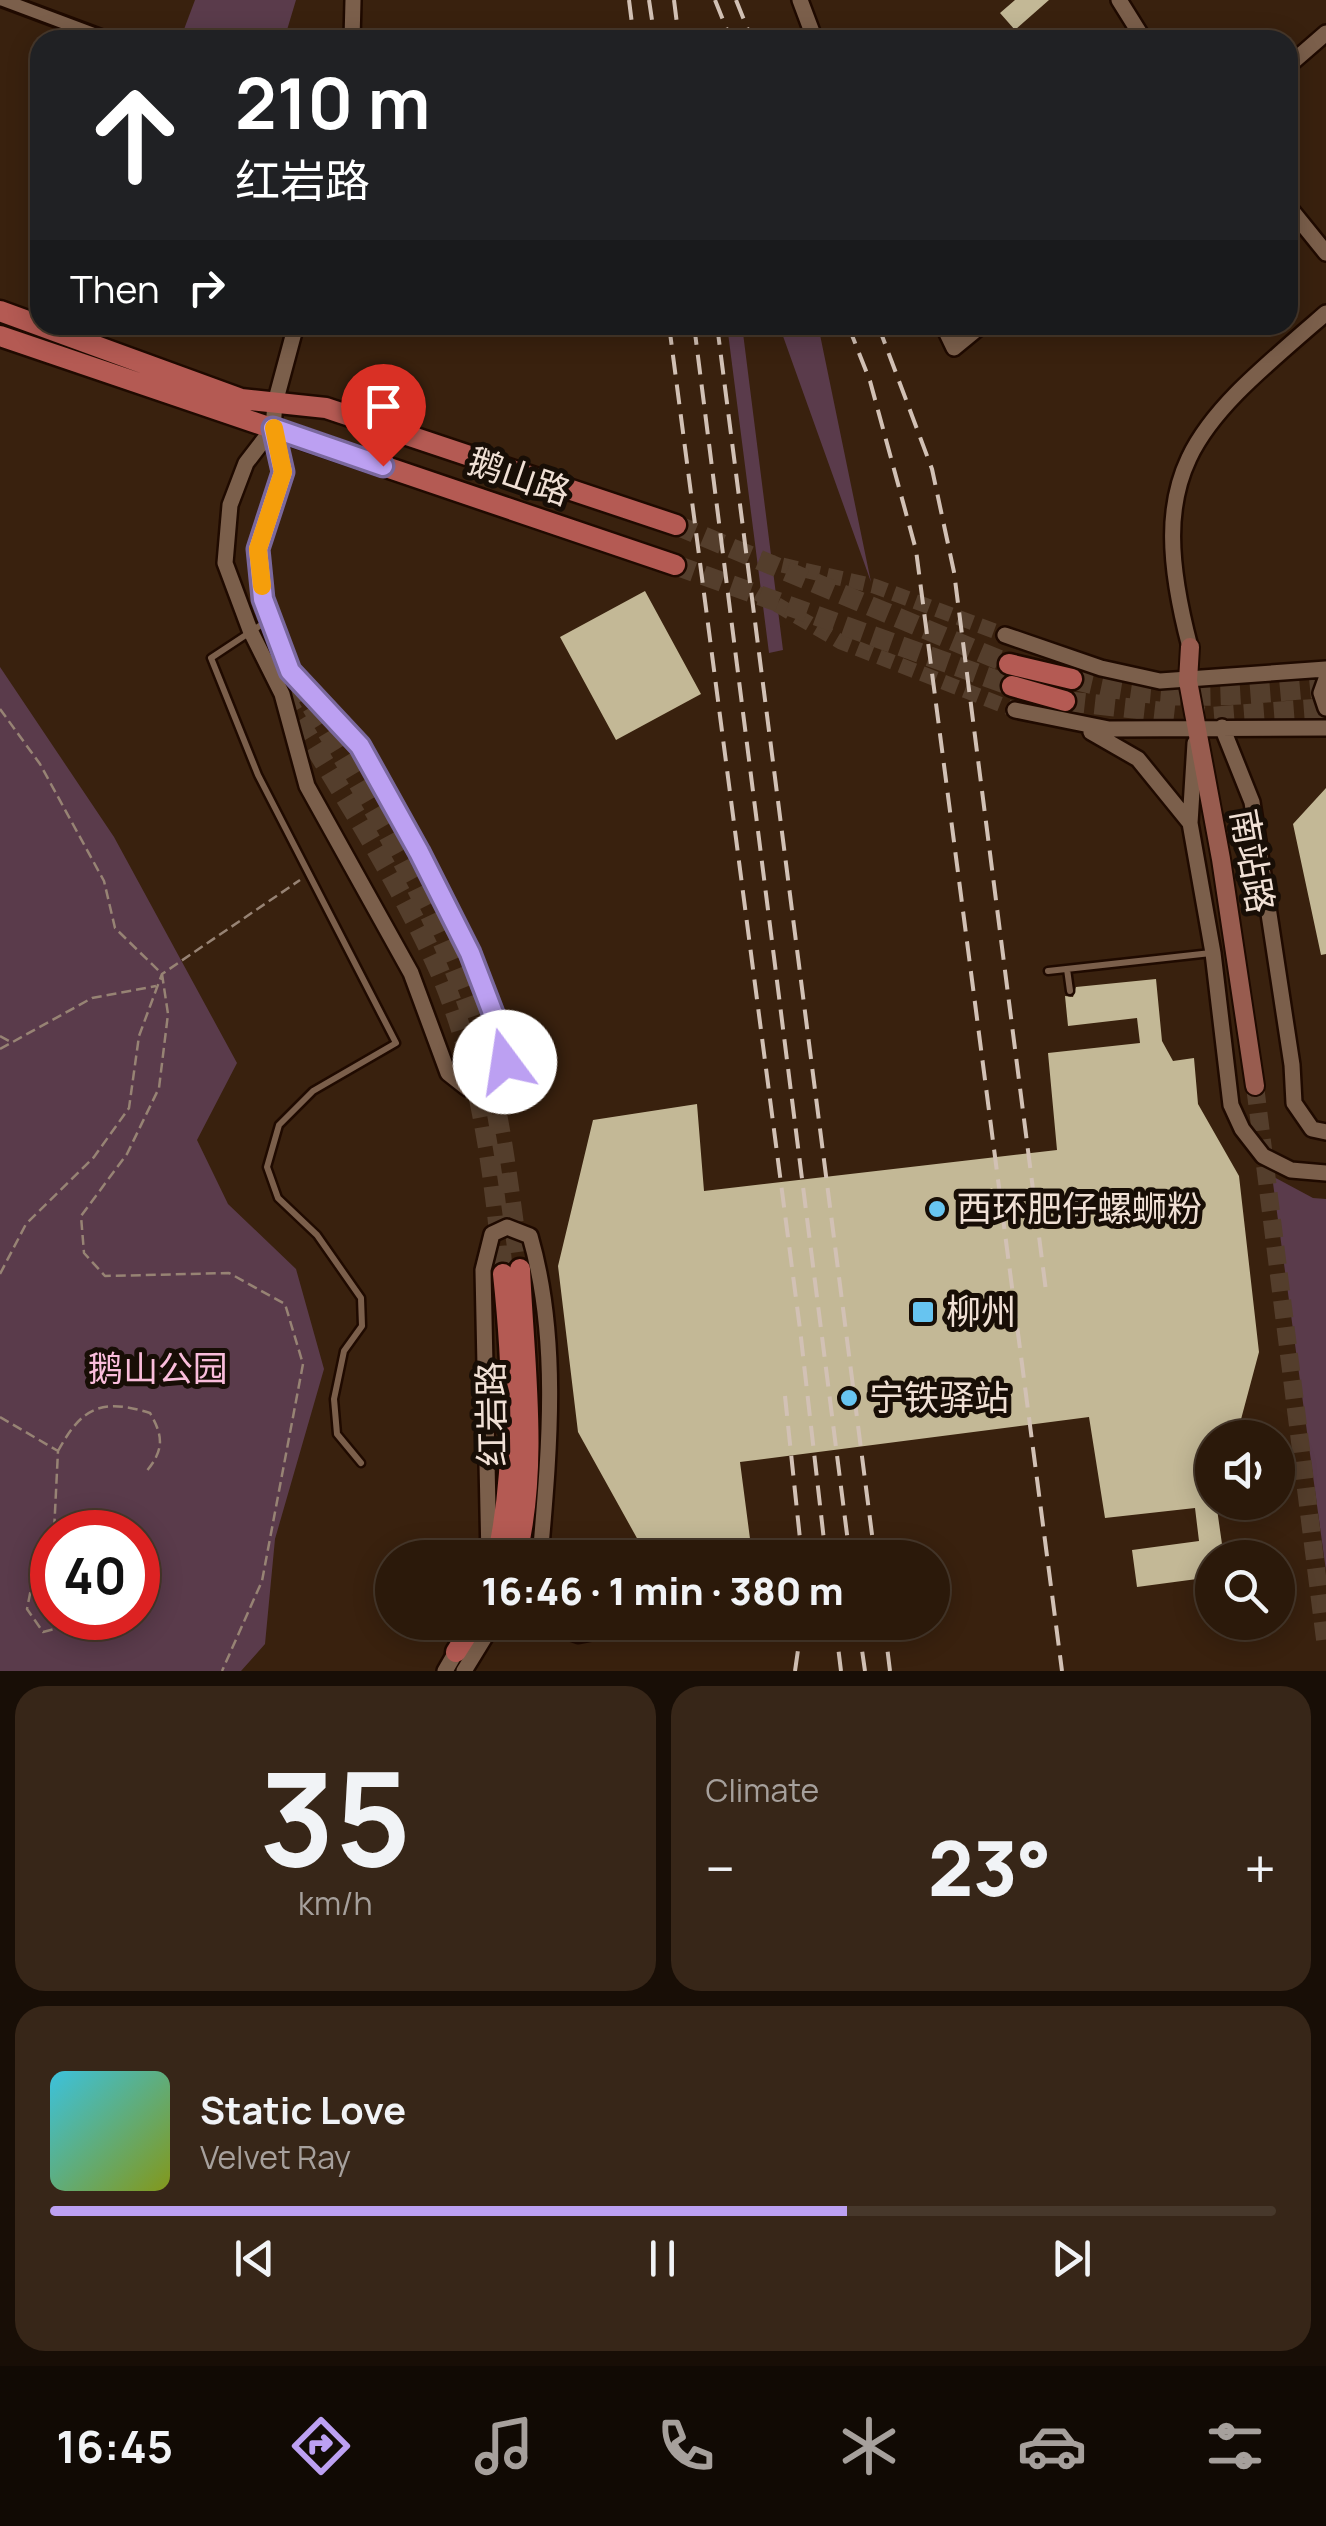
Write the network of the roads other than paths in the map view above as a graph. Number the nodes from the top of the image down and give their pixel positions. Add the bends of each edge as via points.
1 (3, 0) edge
2 (353, 0) edge
3 (800, 0) edge
4 (1119, 0) edge
5 (83, 30) edge
6 (352, 30) edge
7 (810, 30) edge
8 (1138, 30) edge
9 (1326, 33) edge
10 (1298, 57) edge
11 (1298, 218) edge
12 (1326, 253) edge
13 (0, 311) edge
14 (1326, 313) edge
15 (30, 322) edge
16 (66, 335) edge
17 (293, 335) edge
18 (948, 335) edge
19 (970, 335) edge
20 (0, 336) edge
21 (275, 402) junction
22 (273, 428) junction
23 (676, 525) tunnel mouth
24 (675, 565) tunnel mouth
25 (271, 618) junction
26 (250, 630) junction
27 (1005, 634) tunnel mouth
28 (1190, 647) joint
29 (1009, 664) tunnel mouth
30 (1326, 668) edge
31 (1072, 679) tunnel mouth
32 (1326, 679) edge
33 (1188, 682) junction
34 (1012, 686) tunnel mouth
35 (1065, 701) tunnel mouth
36 (1326, 708) edge
37 (1015, 710) tunnel mouth
38 (1079, 726) junction
39 (1222, 728) junction
40 (1326, 728) edge
41 (1195, 730) junction
42 (1190, 823) junction
43 (1213, 953) junction
44 (1067, 969) junction
45 (1048, 971) dead end
46 (1070, 991) dead end
47 (1255, 1086) tunnel mouth
48 (1326, 1132) edge
49 (1326, 1174) edge
50 (361, 1463) dead end
51 (492, 1540) edge
52 (497, 1540) edge
53 (519, 1540) edge
54 (542, 1540) edge
55 (467, 1640) edge
56 (478, 1640) edge
57 (455, 1665) edge

1 - 5 street
2 - 6 street
3 - 7 street
4 - 8 street
9 - 10 street
11 - 12 street
13 - 15 main road, 鹅山路
14 - 28 street via 1207,424 1189,453 1170,534
16 - 21 main road, 鹅山路 via 241,399
17 - 21 street
18 - 19 street via 954,348
20 - 22 main road, 鹅山路
21 - 22 street
21 - 23 main road, 鹅山路 via 326,408
22 - 24 main road, 鹅山路
22 - 25 street via 283,472 258,549
22 - 26 street via 246,464 230,505 224,563
25 - 26 lane
25 - 26 street via 290,671 360,746 470,953 496,1021 505,1062 500,1079 467,1088 448,1073 411,973 308,786 282,694
26 - 50 lane via 211,658 258,775 396,1043 313,1091 279,1125 267,1167 278,1198 317,1235 361,1298 362,1326 344,1352 334,1399 337,1434
27 - 33 street via 1101,668
28 - 33 main road, 南站路
29 - 31 main road
30 - 33 street
32 - 36 street
33 - 41 main road, 南站路
34 - 35 main road
37 - 38 street
38 - 41 street
38 - 42 street via 1138,759
39 - 40 street
39 - 41 street
39 - 48 street via 1252,802 1294,1104 1312,1129
41 - 42 street
41 - 47 main road, 南站路
42 - 43 street
43 - 44 lane
43 - 49 street via 1231,1105 1242,1129 1264,1156 1291,1170
44 - 45 lane
44 - 46 lane
51 - 54 street via 483,1270 492,1234 506,1227 530,1236 547,1356 552,1418
52 - 53 main road, 红岩路 via 509,1479 512,1272 528,1416
55 - 57 main road
56 - 57 street

